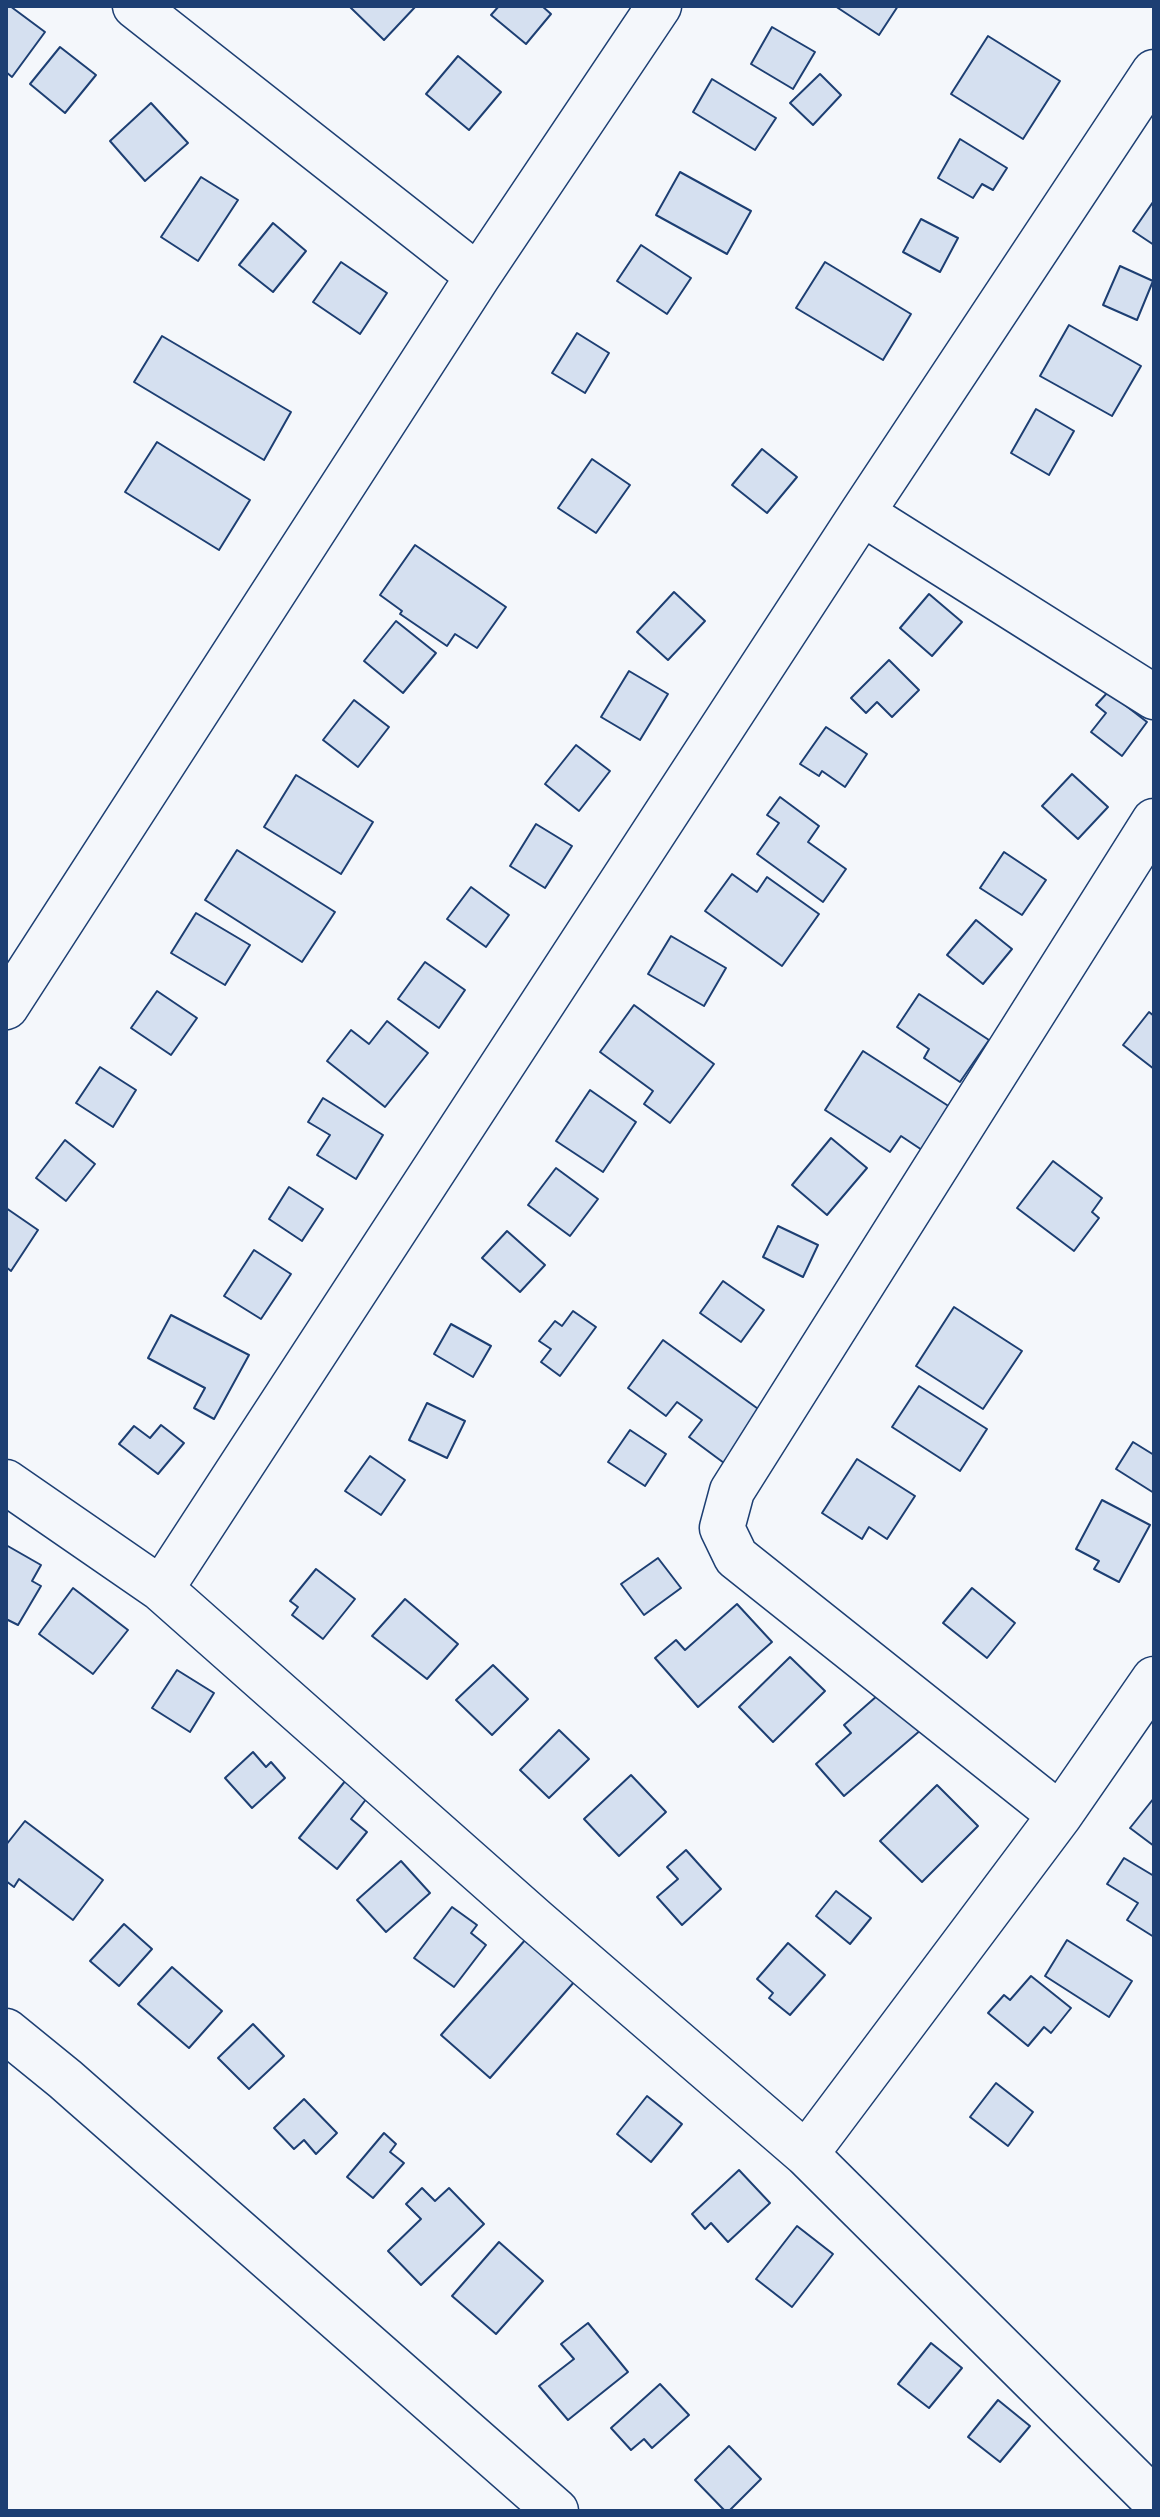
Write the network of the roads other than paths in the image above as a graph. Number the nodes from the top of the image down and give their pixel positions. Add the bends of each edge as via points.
1 (135, 6) edge
2 (659, 6) edge
3 (1154, 72) edge
4 (478, 276) junction
5 (862, 513) junction
6 (1154, 697) edge
7 (1154, 821) edge
8 (6, 1007) edge
9 (6, 1482) edge
10 (161, 1589) junction
11 (1154, 1679) edge
12 (1060, 1815) junction
13 (6, 2031) edge
14 (806, 2154) junction
15 (1154, 2500) edge
16 (556, 2511) edge

1 - 4 street
2 - 4 street
3 - 5 street
4 - 8 street
5 - 6 street
5 - 10 street
7 - 12 street via 732,1491 722,1528 736,1557
9 - 10 street
10 - 14 street
11 - 12 street
12 - 14 street
13 - 16 street
14 - 15 street

